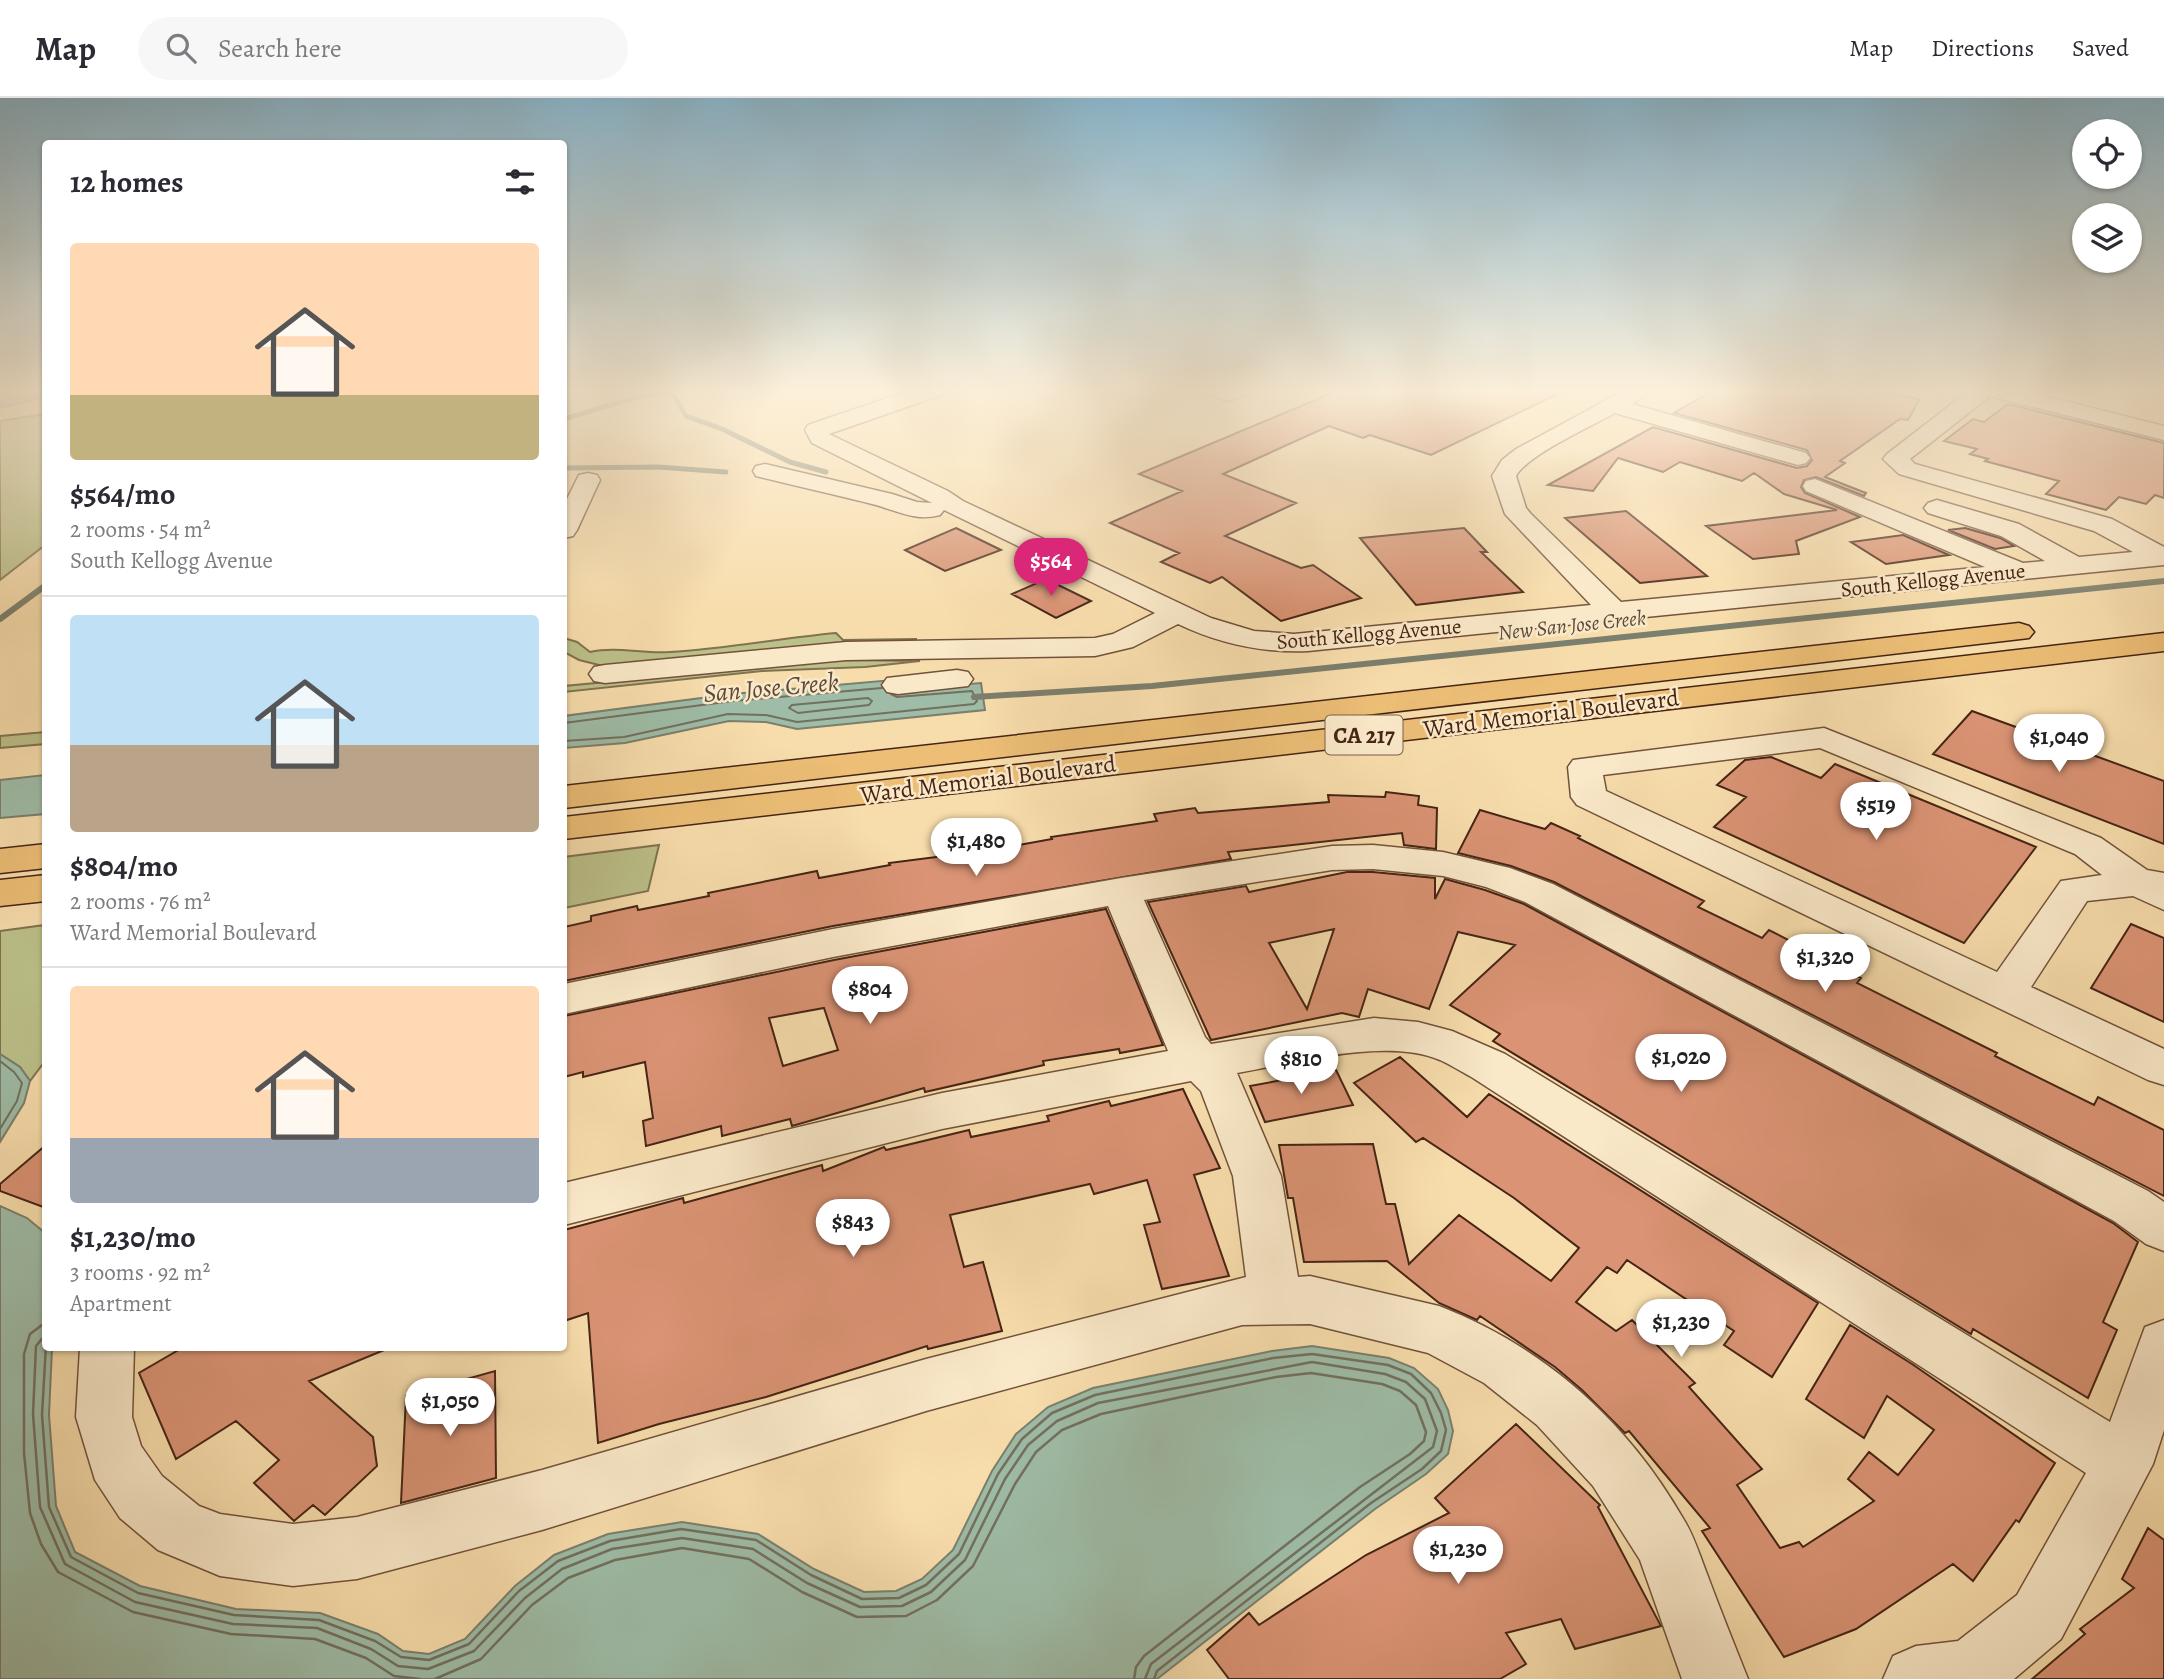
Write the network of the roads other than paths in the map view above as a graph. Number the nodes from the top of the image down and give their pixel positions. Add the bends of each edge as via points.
1 (868, 464) edge
2 (1512, 464) edge
3 (1901, 464) edge
4 (765, 471) dead end
5 (588, 480) dead end
6 (1848, 480) dead end
7 (1815, 486) dead end
8 (946, 501) junction
9 (1937, 508) junction
10 (567, 517) edge
11 (1903, 531) junction
12 (2163, 557) edge
13 (2075, 566) junction
14 (2020, 571) junction
15 (1613, 611) junction
16 (1178, 613) junction
17 (2164, 615) edge
18 (2164, 642) edge
19 (605, 674) dead end
20 (957, 679) dead end
21 (898, 685) dead end
22 (567, 797) edge
23 (567, 828) edge
24 (42, 856) edge
25 (0, 861) edge
26 (2156, 887) edge
27 (42, 888) edge
28 (1121, 891) junction
29 (0, 893) edge
30 (2005, 993) junction
31 (567, 998) edge
32 (1201, 1062) junction
33 (2164, 1068) edge
34 (567, 1202) edge
35 (2164, 1229) edge
36 (1275, 1298) junction
37 (2164, 1345) edge
38 (107, 1351) edge
39 (2124, 1464) junction
40 (1716, 1679) edge
41 (1916, 1679) edge

1 - 8 street, South Kellogg Avenue
2 - 15 street via 1504,476 1514,509
3 - 12 street via 2103,526
4 - 8 street via 914,510
5 - 10 street
6 - 9 street
7 - 11 street
8 - 16 street, South Kellogg Avenue
9 - 11 street
9 - 13 street via 2010,530
11 - 14 street via 1937,537
12 - 13 street, South Kellogg Avenue
13 - 14 street, South Kellogg Avenue
14 - 15 street, South Kellogg Avenue
15 - 16 street, South Kellogg Avenue via 1292,643 1230,636
16 - 19 street via 1122,640 1095,647 846,651
17 - 22 highway, Ward Memorial Boulevard / CA 217
18 - 23 highway, Ward Memorial Boulevard / CA 217
20 - 21 street
24 - 25 highway
26 - 30 street via 2075,890
26 - 30 street via 2088,846 1824,738 1585,766 1589,797
27 - 29 highway
28 - 31 street via 833,943
28 - 32 street via 1187,1046
28 - 35 street via 1332,858 1412,860 1497,877 1551,900 2119,1199
30 - 33 street
32 - 34 street via 942,1111
32 - 36 street via 1220,1083 1257,1176
32 - 39 street via 1374,1034 1452,1047
36 - 38 street via 1242,1301 926,1385 515,1507 357,1548 293,1555 220,1545 180,1529 141,1497 116,1460 104,1417
36 - 40 street via 1310,1300 1439,1331 1503,1365 1557,1406 1614,1465 1664,1543
37 - 39 street
39 - 41 street via 2039,1617 1971,1672

